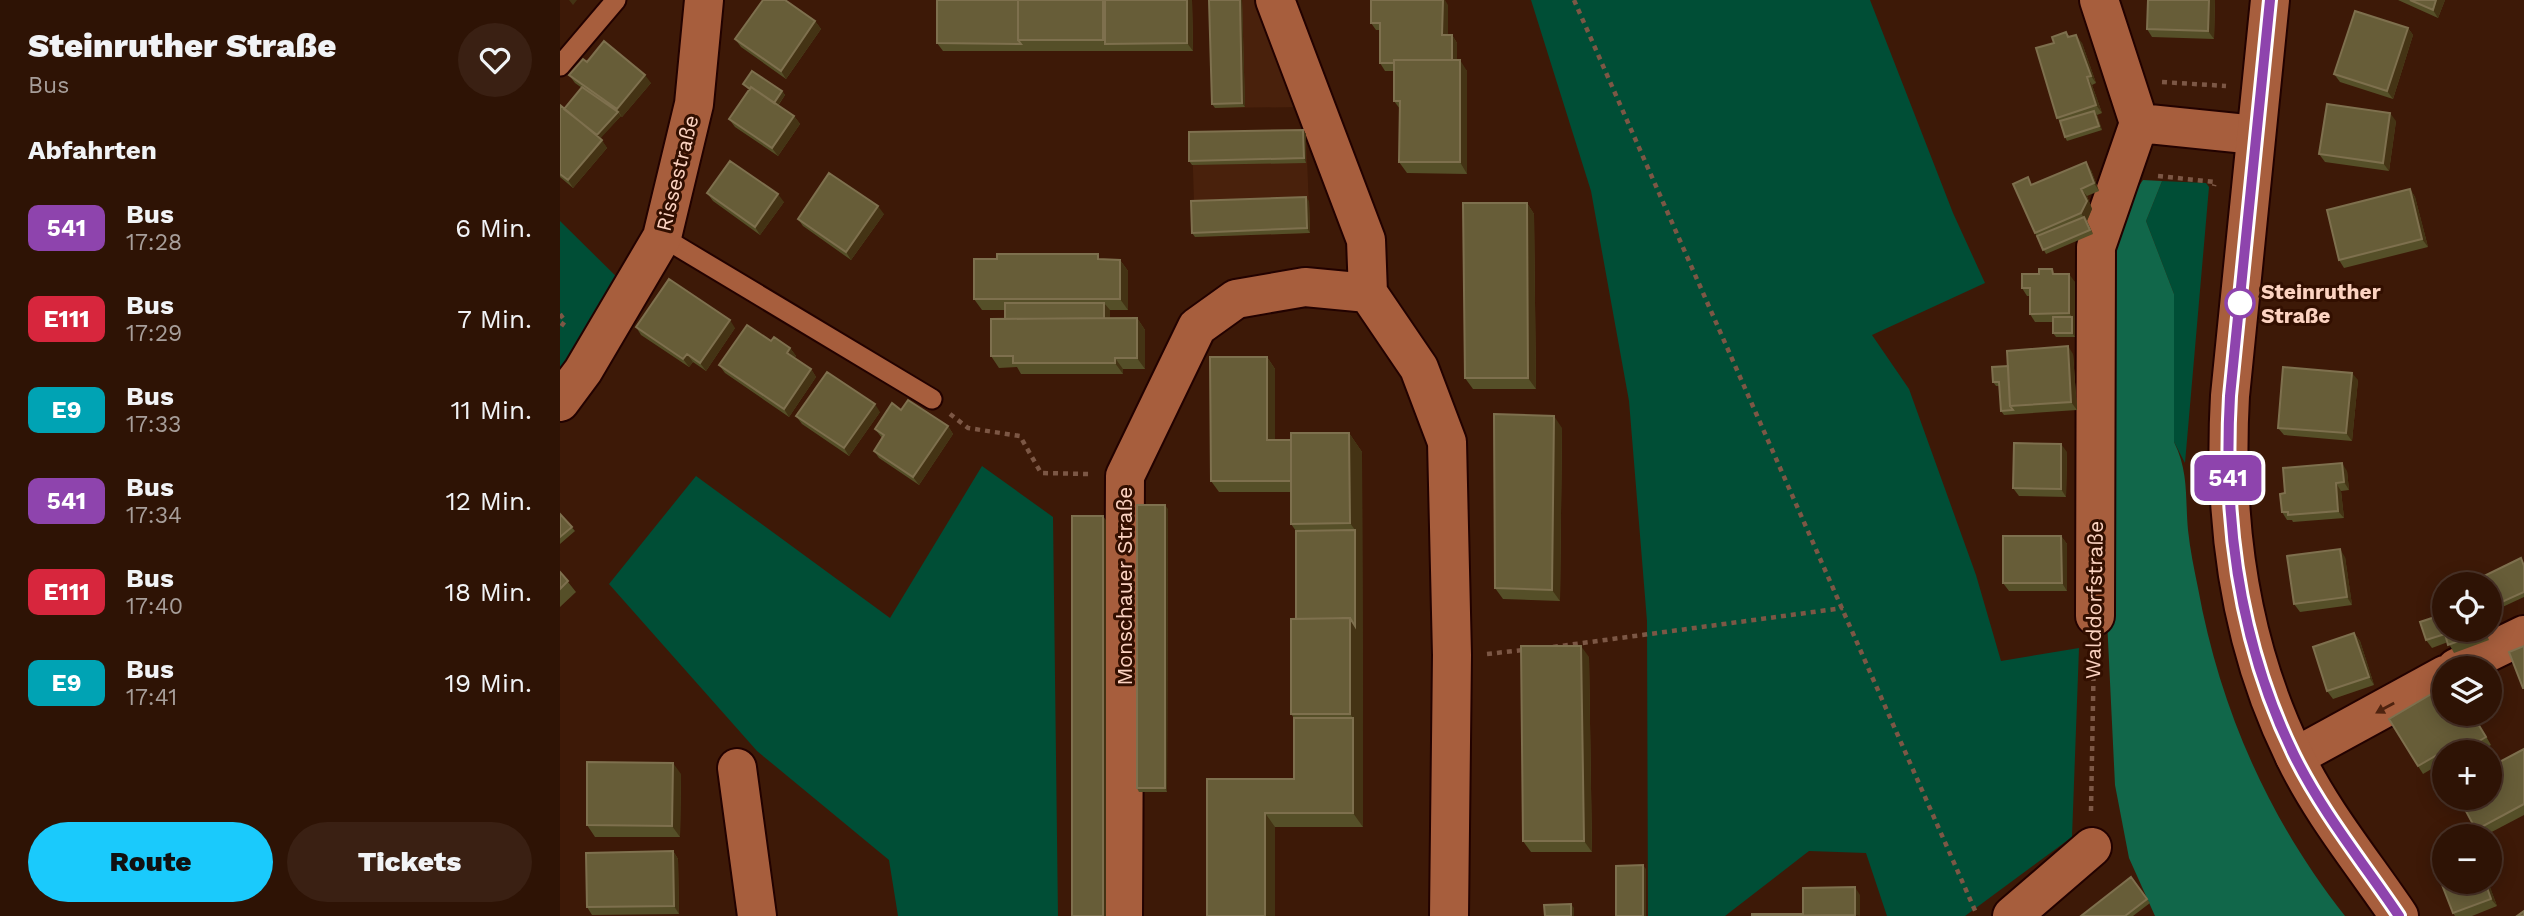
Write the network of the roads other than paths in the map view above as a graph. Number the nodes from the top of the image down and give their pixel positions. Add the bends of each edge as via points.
1 (616, 0) edge
2 (704, 0) edge
3 (1275, 0) edge
4 (2099, 0) edge
5 (2270, 0) edge
6 (560, 66) edge
7 (2139, 123) junction
8 (2256, 135) junction
9 (662, 237) junction
10 (1368, 293) junction
11 (932, 399) road end
12 (560, 402) edge
13 (2095, 616) road end
14 (2513, 639) edge
15 (2480, 656) edge
16 (2432, 682) edge
17 (2295, 757) junction
18 (737, 768) dead end
19 (2092, 847) road end
20 (757, 916) edge
21 (1123, 916) edge
22 (1449, 916) edge
23 (2012, 916) edge
24 (2399, 916) edge

1 - 6 lane
2 - 9 street, Rissestraße via 694,104
3 - 10 street via 1366,240
4 - 7 street
5 - 8 street
7 - 8 street
7 - 13 street, Walddorfstraße via 2096,247
8 - 17 street via 2227,454 2241,601
9 - 11 lane
9 - 12 street, Rissestraße
10 - 21 street, Monschauer Straße via 1305,287 1236,299 1197,327 1125,476
10 - 22 street via 1419,368 1447,442 1452,655
14 - 15 street
16 -> 17 street
17 - 24 street
18 - 20 street
19 - 23 street

